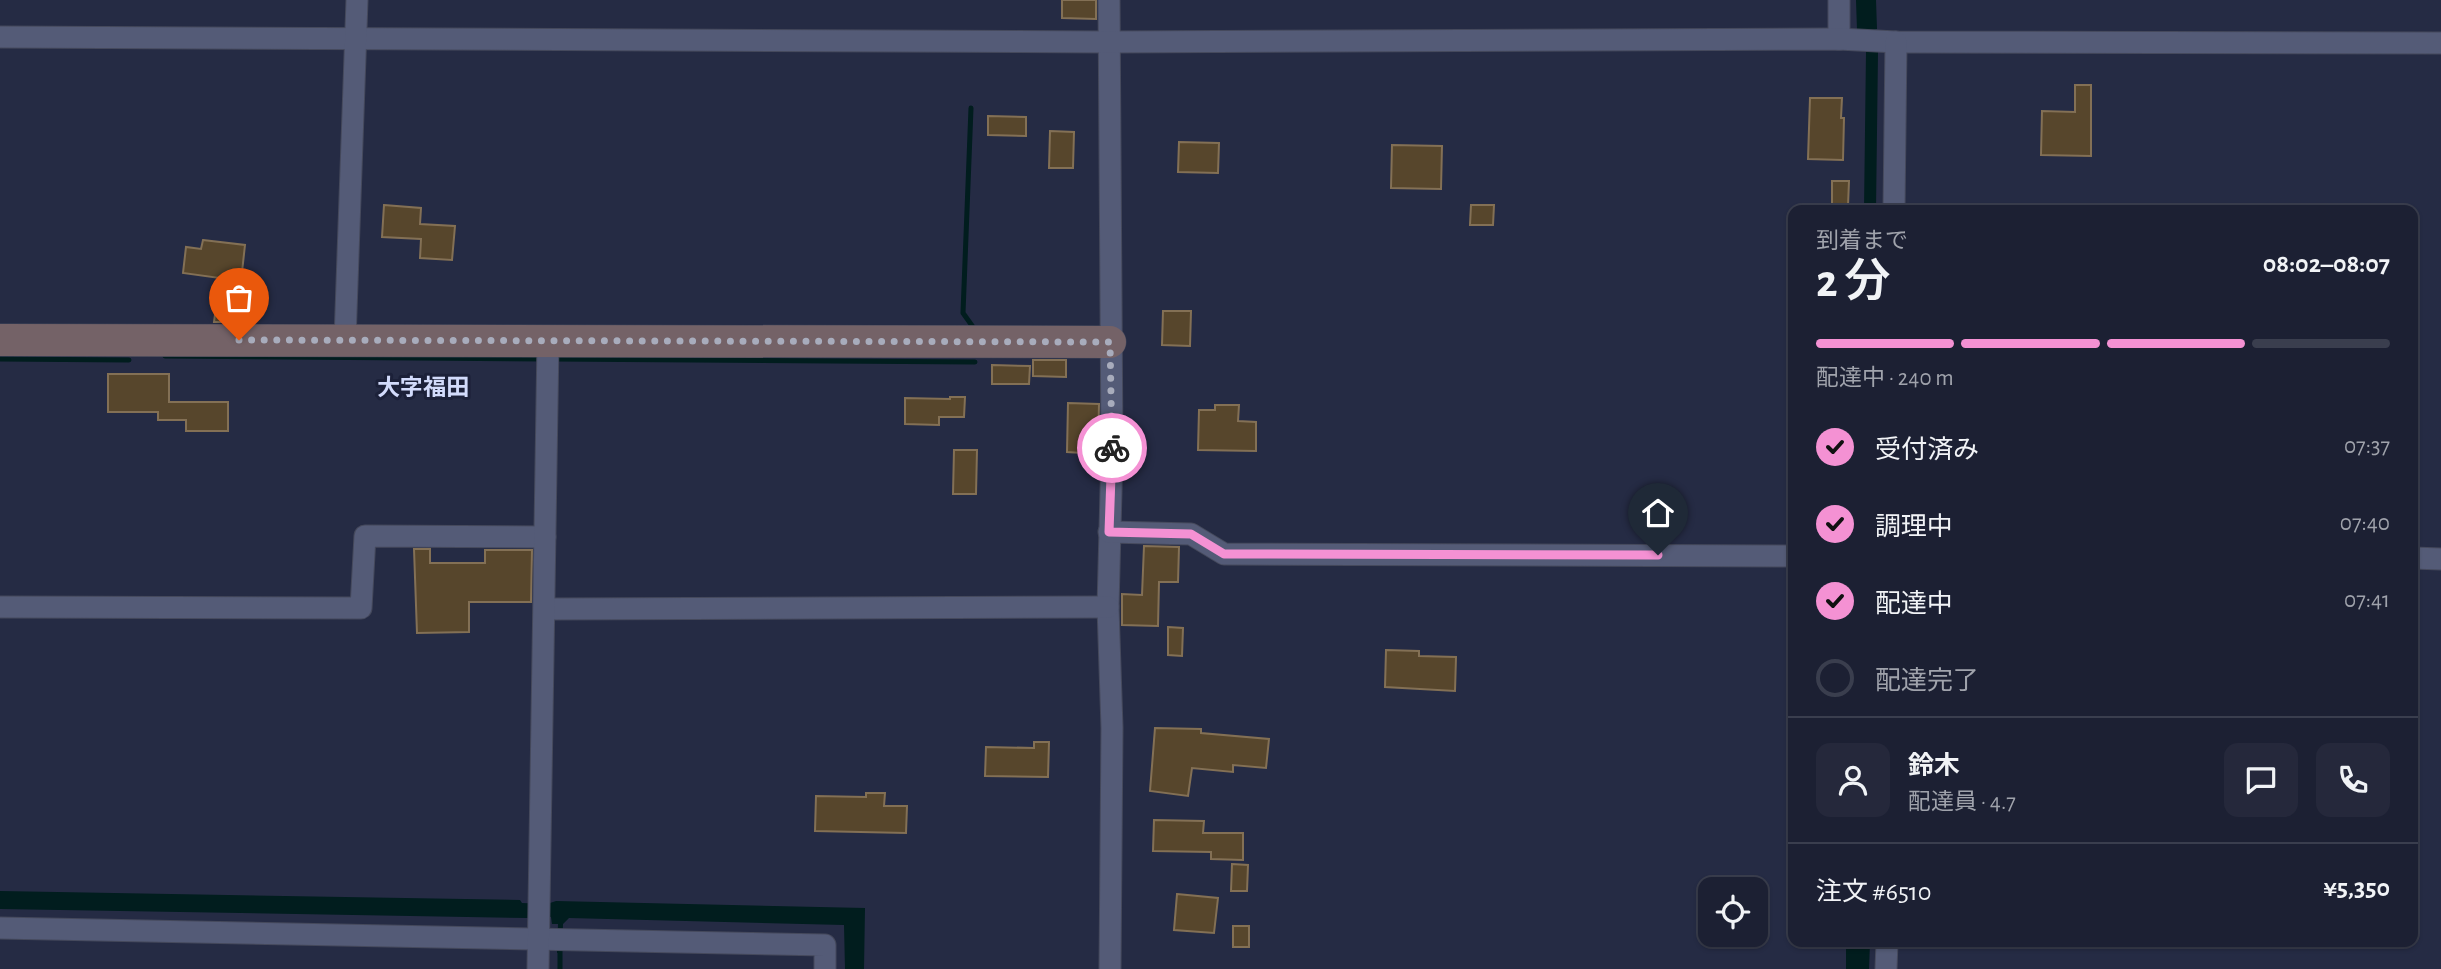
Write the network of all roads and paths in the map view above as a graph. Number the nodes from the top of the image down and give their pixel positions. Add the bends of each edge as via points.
1 (357, 0) edge
2 (1109, 0) edge
3 (1839, 0) edge
4 (0, 37) edge
5 (357, 40) junction
6 (1868, 40) junction
7 (1109, 42) junction
8 (2441, 43) edge
9 (1893, 205) edge
10 (0, 340) edge
11 (345, 340) junction
12 (1110, 342) junction
13 (548, 354) junction
14 (1109, 532) junction
15 (545, 537) junction
16 (1788, 556) edge
17 (2418, 558) edge
18 (2441, 559) edge
19 (0, 607) edge
20 (1108, 607) junction
21 (545, 609) junction
22 (0, 928) edge
23 (549, 934) junction
24 (1887, 947) edge
25 (538, 969) edge
26 (825, 969) edge
27 (1110, 969) edge
28 (1886, 969) edge

1 - 5 street
2 - 7 street
3 - 6 street
4 - 5 street
5 - 7 street
5 - 11 street
6 - 7 street
6 - 8 street
6 - 9 street
7 - 12 street
10 - 11 street
11 - 13 street
12 - 13 street
12 - 14 street
13 - 15 street
14 - 16 street via 1191,534 1224,554
14 - 20 street
15 - 19 street via 365,536 361,608
15 - 21 street
17 - 18 street
20 - 21 street
20 - 27 street
21 - 23 street via 539,894
22 - 23 street
23 - 25 street
23 - 26 street via 825,944
24 - 28 street

